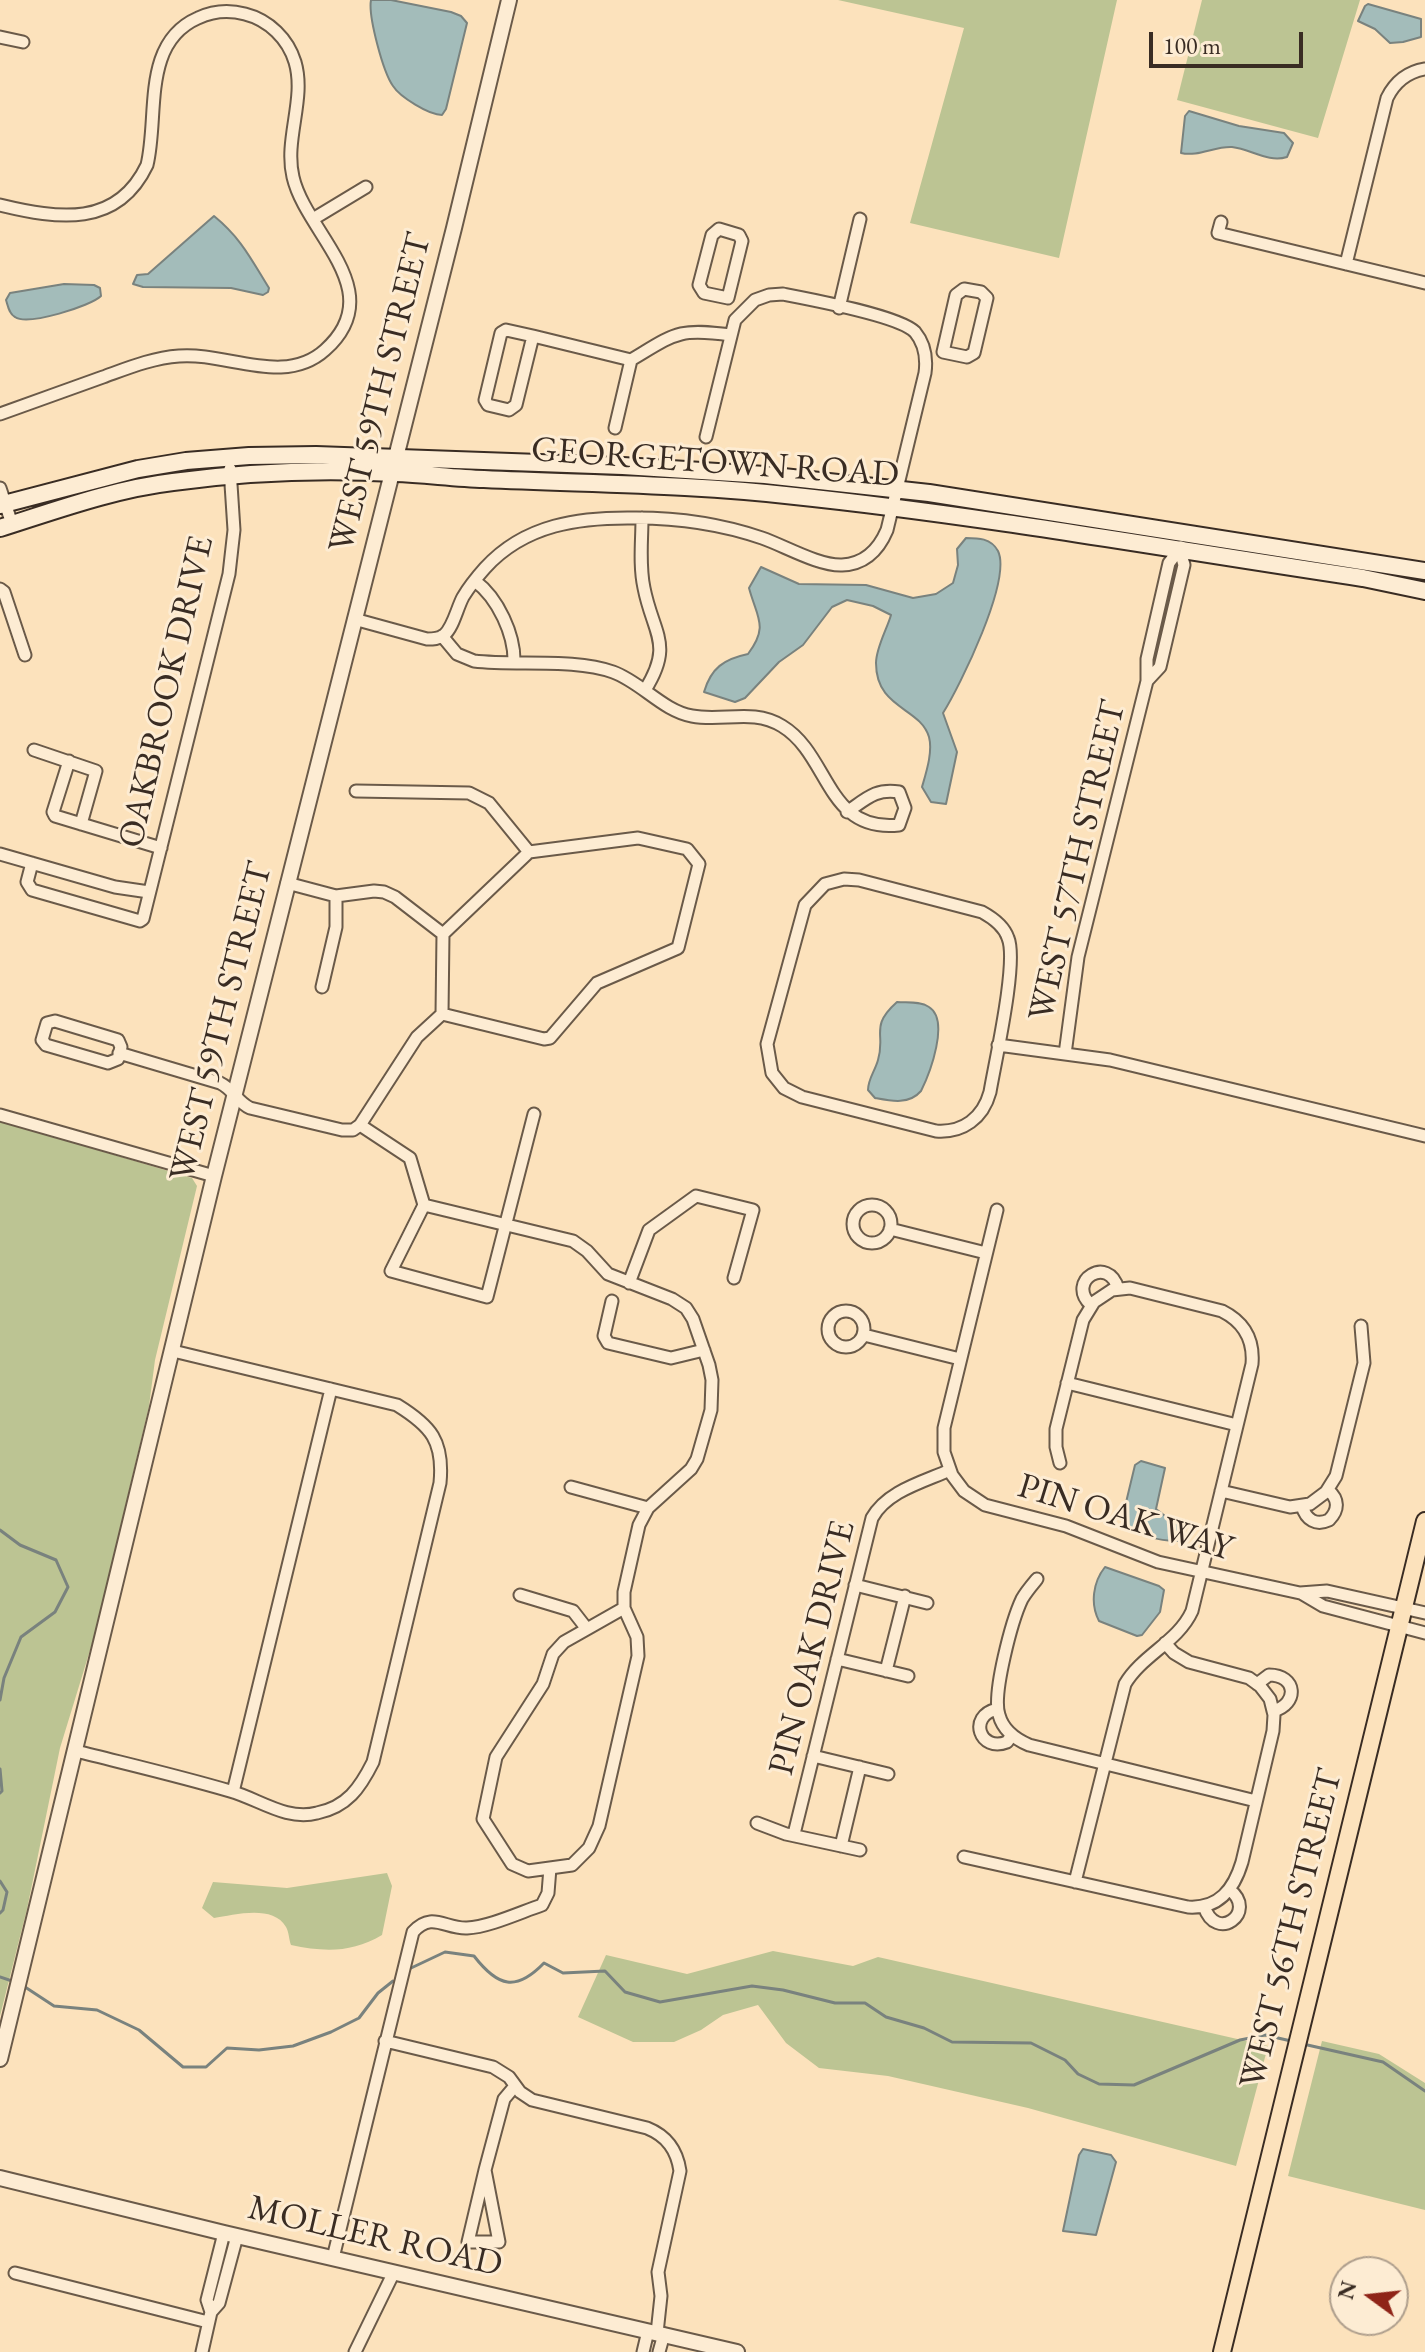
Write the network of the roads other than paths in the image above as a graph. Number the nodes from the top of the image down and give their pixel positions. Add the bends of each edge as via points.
1 (509, 0) edge
2 (0, 37) edge
3 (23, 42) dead end
4 (1425, 69) edge
5 (366, 187) dead end
6 (0, 205) edge
7 (313, 219) junction
8 (860, 219) dead end
9 (1221, 222) dead end
10 (1346, 264) junction
11 (1425, 283) edge
12 (728, 298) junction
13 (839, 308) junction
14 (742, 311) junction
15 (731, 335) junction
16 (533, 336) junction
17 (943, 352) junction
18 (926, 354) junction
19 (631, 360) junction
20 (0, 414) edge
21 (615, 428) dead end
22 (706, 437) dead end
23 (229, 457) junction
24 (393, 465) junction
25 (231, 477) junction
26 (897, 489) junction
27 (2, 499) edge
28 (893, 507) junction
29 (642, 518) junction
30 (6, 526) edge
31 (1185, 533) junction
32 (1180, 550) junction
33 (1425, 571) edge
34 (475, 581) junction
35 (0, 589) edge
36 (1425, 591) edge
37 (354, 619) junction
38 (442, 636) junction
39 (25, 655) dead end
40 (514, 663) junction
41 (645, 690) junction
42 (34, 750) dead end
43 (69, 761) junction
44 (356, 791) dead end
45 (847, 812) junction
46 (81, 824) junction
47 (161, 848) junction
48 (529, 852) junction
49 (0, 854) edge
50 (32, 863) junction
51 (287, 883) junction
52 (149, 892) junction
53 (336, 896) junction
54 (443, 934) junction
55 (322, 987) dead end
56 (442, 1014) junction
57 (998, 1045) junction
58 (119, 1053) junction
59 (1065, 1054) junction
60 (234, 1095) junction
61 (534, 1114) dead end
62 (0, 1115) edge
63 (360, 1125) junction
64 (1425, 1136) edge
65 (214, 1176) junction
66 (424, 1205) junction
67 (997, 1210) dead end
68 (506, 1225) junction
69 (890, 1229) dead end
70 (986, 1253) junction
71 (734, 1278) dead end
72 (629, 1283) junction
73 (1118, 1289) junction
74 (612, 1301) dead end
75 (1091, 1305) junction
76 (1361, 1326) dead end
77 (864, 1335) dead end
78 (704, 1350) junction
79 (173, 1351) junction
80 (960, 1359) junction
81 (1067, 1383) junction
82 (331, 1389) junction
83 (1237, 1425) junction
84 (1060, 1463) dead end
85 (950, 1470) junction
86 (571, 1487) dead end
87 (1328, 1490) junction
88 (1221, 1491) junction
89 (1302, 1506) junction
90 (648, 1508) junction
91 (1425, 1521) edge
92 (1201, 1573) junction
93 (1037, 1579) dead end
94 (855, 1585) junction
95 (1300, 1593) junction
96 (520, 1595) dead end
97 (905, 1596) junction
98 (927, 1603) dead end
99 (1404, 1607) junction
100 (624, 1608) junction
101 (1425, 1613) edge
102 (1399, 1627) junction
103 (587, 1629) junction
104 (1425, 1633) edge
105 (1165, 1643) junction
106 (837, 1659) junction
107 (886, 1671) junction
108 (908, 1676) dead end
109 (1257, 1684) junction
110 (997, 1709) junction
111 (1273, 1711) junction
112 (1012, 1735) junction
113 (76, 1751) junction
114 (813, 1756) junction
115 (1104, 1763) junction
116 (860, 1767) junction
117 (888, 1774) dead end
118 (233, 1792) junction
119 (1256, 1801) junction
120 (757, 1823) dead end
121 (794, 1834) junction
122 (841, 1846) junction
123 (860, 1850) dead end
124 (964, 1857) dead end
125 (550, 1868) junction
126 (1075, 1882) junction
127 (1230, 1890) junction
128 (1204, 1906) junction
129 (385, 2041) junction
130 (0, 2059) edge
131 (515, 2086) junction
132 (485, 2170) junction
133 (0, 2178) edge
134 (231, 2234) junction
135 (333, 2258) junction
136 (394, 2272) junction
137 (15, 2273) dead end
138 (209, 2317) junction
139 (656, 2333) junction
140 (202, 2352) edge
141 (355, 2352) edge
142 (643, 2352) edge
143 (659, 2352) edge
144 (737, 2352) edge
145 (1222, 2352) edge

1 - 24 street, WEST 59TH STREET
2 - 3 street
4 - 10 street via 1399,81 1387,98
5 - 7 street
6 - 7 street via 42,214 81,214 126,197 147,165 157,74 167,44 191,21 233,12 269,25 293,55 298,88 292,173
7 - 20 street via 343,269 349,301 340,333 312,359 276,368 201,356 163,358
8 - 13 street
9 - 10 street via 1218,233
10 - 11 street
12 - 12 street via 742,241 736,233 717,229 699,287
12 - 14 street
13 - 14 street via 779,294 755,300
13 - 18 street via 903,324 917,335
14 - 15 street
15 - 19 street via 681,333
15 - 22 street
16 - 16 street via 501,333 488,405 515,407
16 - 19 street
17 - 17 street via 958,292 984,294 974,353 967,357
17 - 18 street
18 - 26 street
19 - 21 street
23 - 24 main road, GEORGETOWN ROAD via 288,455
23 - 25 street, OAKBROOK DRIVE
23 - 27 main road, GEORGETOWN ROAD via 138,469
24 - 25 main road, GEORGETOWN ROAD
24 - 26 main road, GEORGETOWN ROAD via 699,470
24 - 28 main road, GEORGETOWN ROAD via 485,479 712,488
24 - 37 street, WEST 59TH STREET
25 - 30 main road, GEORGETOWN ROAD via 141,487
25 - 47 street, OAKBROOK DRIVE via 234,530 229,574
26 - 28 street
26 - 31 main road, GEORGETOWN ROAD
27 - 30 street
28 - 29 street via 878,547 863,560 843,565 721,527
28 - 32 main road, GEORGETOWN ROAD
29 - 34 street via 592,518 550,526 512,545
29 - 41 street via 642,574 661,654
31 - 32 street, WEST 57TH STREET
31 - 33 main road, GEORGETOWN ROAD
32 - 36 main road, GEORGETOWN ROAD
32 - 59 street, WEST 57TH STREET via 1184,565 1160,667 1147,681 1078,957
34 - 38 street
34 - 40 street via 488,592 511,636
35 - 39 street
37 - 38 street via 427,639
37 - 51 street, WEST 59TH STREET
38 - 40 street via 465,658
40 - 41 street via 601,669
41 - 45 street via 691,716 752,716 780,724 799,740
42 - 43 street
43 - 46 street via 53,812
43 - 46 street via 94,768 97,774
44 - 48 street via 469,793 489,803
45 - 45 street via 885,790 899,792 905,808 899,825 884,827
46 - 47 street
47 - 52 street, OAKBROOK DRIVE
48 - 54 street
48 - 56 street via 638,838 687,849 699,864 678,948 597,983 550,1038
49 - 50 street
50 - 52 street
50 - 52 street, OAKBROOK DRIVE via 27,882 32,890 140,921
51 - 53 street
51 - 60 street, WEST 59TH STREET
53 - 54 street via 386,893
53 - 55 street via 336,927
54 - 56 street
56 - 63 street via 417,1037
57 - 57 street via 1012,949 991,917 859,880 829,882 817,889 805,905 767,1053 770,1068 788,1091 951,1131 973,1121 985,1106
57 - 59 street
58 - 58 street via 109,1063 47,1045 42,1040 44,1027 55,1021 114,1039
58 - 60 street via 219,1082
59 - 64 street via 1110,1060
60 - 63 street via 248,1108 344,1131
60 - 65 street, WEST 59TH STREET
61 - 68 street
62 - 65 street
63 - 66 street via 410,1158
65 - 79 street, WEST 59TH STREET
66 - 68 street
66 - 68 street via 391,1271 487,1296
67 - 70 street
68 - 72 street via 573,1241 608,1274
69 - 70 street
70 - 80 street
71 - 72 street via 753,1210 696,1196 649,1230
72 - 78 street via 686,1308
73 - 75 street
73 - 75 street via 1107,1274 1090,1276 1083,1288
73 - 83 street via 1222,1311 1241,1324 1252,1346 1252,1364
74 - 78 street via 604,1336 608,1343 671,1358
75 - 81 street
76 - 87 street via 1364,1363
77 - 80 street
78 - 90 street via 712,1395 698,1455 691,1469
79 - 82 street
79 - 113 street, WEST 59TH STREET
80 - 85 street via 943,1438
81 - 83 street
81 - 84 street via 1055,1438
82 - 118 street
82 - 118 street via 397,1405 423,1423 439,1448 440,1483 373,1762 352,1797 314,1814 275,1809
83 - 88 street
85 - 92 street, PIN OAK WAY via 960,1487 985,1505 1066,1526 1146,1559
85 - 94 street, PIN OAK DRIVE via 895,1494 879,1508 869,1526
86 - 90 street
87 - 89 street
87 - 89 street via 1337,1505 1329,1520 1313,1522
88 - 89 street via 1280,1506
88 - 92 street
90 - 100 street via 637,1534
91 - 99 main road, WEST 56TH STREET
92 - 95 street, PIN OAK WAY
92 - 105 street via 1189,1616
93 - 110 street via 1018,1608 997,1688
94 - 97 street
94 - 106 street, PIN OAK DRIVE
95 - 99 street, PIN OAK WAY via 1327,1591
95 - 102 street, PIN OAK WAY via 1323,1606
96 - 103 street via 573,1611
97 - 98 street
97 - 107 street
99 - 101 street, PIN OAK WAY
99 - 102 main road, WEST 56TH STREET
100 - 103 street
100 - 125 street via 636,1632 638,1656 598,1831 580,1859
102 - 104 street, PIN OAK WAY
102 - 145 main road, WEST 56TH STREET
103 - 125 street via 554,1651 543,1684 496,1757 483,1810 483,1820 512,1864 525,1870
105 - 109 street via 1189,1662
105 - 115 street via 1125,1684
106 - 107 street
106 - 114 street, PIN OAK DRIVE
107 - 108 street
109 - 111 street
109 - 111 street via 1269,1675 1287,1681 1290,1700
110 - 112 street
110 - 112 street via 980,1723 984,1738 994,1744 1007,1742
111 - 119 street
112 - 115 street via 1029,1745
113 - 118 street
113 - 130 street, WEST 59TH STREET
114 - 116 street
114 - 121 street, PIN OAK DRIVE
115 - 119 street
115 - 126 street
116 - 117 street
116 - 122 street
119 - 127 street
120 - 121 street
121 - 122 street
122 - 123 street
124 - 126 street
125 - 129 street via 542,1905 470,1928 434,1920 416,1928
126 - 128 street via 1186,1907
127 - 128 street
127 - 128 street via 1240,1910 1229,1922 1211,1920
129 - 131 street via 490,2066
129 - 135 street
131 - 132 street via 504,2099
131 - 139 street via 537,2102 647,2128 675,2152 680,2171 658,2272 661,2304
132 - 132 street via 499,2242 468,2242 475,2213
133 - 134 street, MOLLER ROAD
134 - 135 street, MOLLER ROAD
134 - 138 street via 219,2303
135 - 136 street, MOLLER ROAD
136 - 139 street, MOLLER ROAD
136 - 141 street
137 - 138 street
138 - 140 street
139 - 142 street
139 - 143 street
139 - 144 street, MOLLER ROAD

